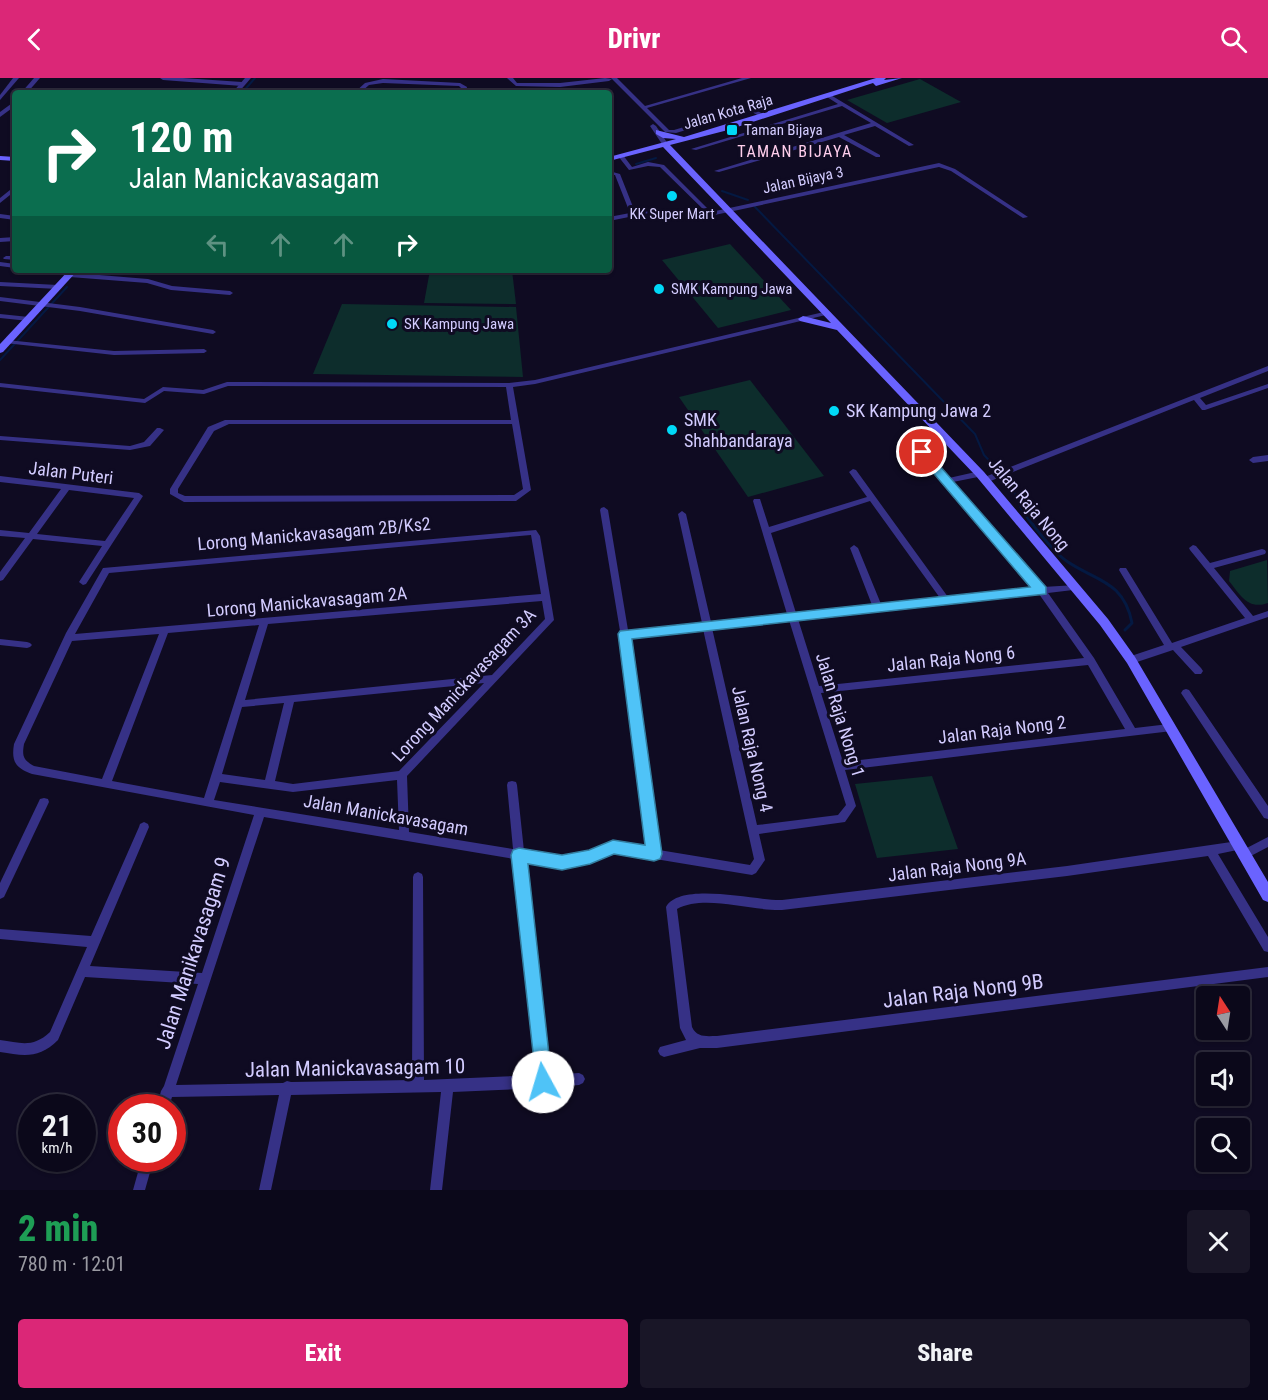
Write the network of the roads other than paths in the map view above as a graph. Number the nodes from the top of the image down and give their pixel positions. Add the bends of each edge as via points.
1 (16, 78) edge
2 (37, 78) edge
3 (163, 78) edge
4 (248, 78) edge
5 (510, 78) edge
6 (556, 78) edge
7 (748, 78) edge
8 (883, 78) edge
9 (899, 78) edge
10 (614, 79) edge
11 (242, 84) junction
12 (560, 85) junction
13 (854, 88) junction
14 (27, 90) edge
15 (237, 90) edge
16 (360, 90) edge
17 (464, 90) edge
18 (829, 96) junction
19 (0, 98) edge
20 (842, 104) junction
21 (12, 105) edge
22 (643, 108) junction
23 (0, 115) edge
24 (763, 116) junction
25 (875, 124) junction
26 (656, 129) junction
27 (840, 135) junction
28 (698, 137) junction
29 (668, 145) junction
30 (911, 145) dead end
31 (694, 149) dead end
32 (644, 153) junction
33 (878, 156) dead end
34 (622, 158) junction
35 (612, 160) edge
36 (683, 162) junction
37 (717, 171) dead end
38 (612, 173) edge
39 (12, 191) edge
40 (0, 201) edge
41 (728, 209) junction
42 (647, 212) dead end
43 (633, 214) junction
44 (1025, 217) dead end
45 (612, 218) edge
46 (6, 258) dead end
47 (12, 258) edge
48 (71, 273) edge
49 (80, 273) edge
50 (0, 284) edge
51 (58, 287) junction
52 (230, 293) dead end
53 (0, 300) edge
54 (47, 305) junction
55 (828, 313) junction
56 (0, 316) edge
57 (28, 319) junction
58 (803, 319) junction
59 (844, 329) junction
60 (213, 332) dead end
61 (9, 344) edge
62 (204, 351) dead end
63 (1268, 368) edge
64 (0, 385) edge
65 (509, 385) junction
66 (1268, 386) edge
67 (1195, 397) junction
68 (516, 422) junction
69 (160, 430) dead end
70 (0, 438) edge
71 (922, 452) dead end
72 (1268, 458) edge
73 (1252, 460) dead end
74 (853, 472) dead end
75 (983, 477) junction
76 (0, 479) edge
77 (947, 481) junction
78 (67, 487) junction
79 (871, 498) junction
80 (757, 501) dead end
81 (604, 510) dead end
82 (682, 514) dead end
83 (526, 531) joint
84 (767, 531) junction
85 (0, 533) edge
86 (31, 536) junction
87 (107, 544) junction
88 (854, 548) dead end
89 (1193, 548) dead end
90 (1262, 552) dead end
91 (1208, 567) junction
92 (1123, 570) dead end
93 (0, 578) edge
94 (83, 582) dead end
95 (1073, 587) junction
96 (1041, 590) junction
97 (546, 597) junction
98 (946, 600) junction
99 (878, 608) junction
100 (1268, 614) edge
101 (793, 617) junction
102 (1251, 620) junction
103 (264, 622) junction
104 (707, 626) junction
105 (165, 630) junction
106 (625, 633) junction
107 (71, 638) junction
108 (0, 642) edge
109 (27, 645) dead end
110 (1173, 647) junction
111 (1131, 660) junction
112 (1091, 661) junction
113 (1198, 671) dead end
114 (494, 678) junction
115 (815, 690) junction
116 (1186, 693) dead end
117 (290, 699) junction
118 (238, 704) junction
119 (1169, 728) junction
120 (1132, 732) junction
121 (838, 767) junction
122 (402, 775) junction
123 (216, 777) junction
124 (106, 782) junction
125 (269, 785) junction
126 (512, 785) dead end
127 (44, 802) dead end
128 (208, 803) junction
129 (261, 811) junction
130 (1268, 815) edge
131 (144, 827) dead end
132 (753, 830) junction
133 (404, 834) junction
134 (1268, 842) edge
135 (1211, 851) junction
136 (1240, 851) junction
137 (654, 854) junction
138 (519, 855) junction
139 (745, 870) joint
140 (418, 877) dead end
141 (0, 894) edge
142 (1268, 895) edge
143 (0, 934) edge
144 (95, 942) junction
145 (1268, 948) edge
146 (82, 971) junction
147 (1268, 972) edge
148 (204, 979) junction
149 (700, 1042) junction
150 (0, 1046) edge
151 (664, 1051) dead end
152 (579, 1079) dead end
153 (543, 1082) junction
154 (418, 1085) junction
155 (448, 1085) junction
156 (287, 1088) junction
157 (167, 1091) junction
158 (166, 1094) edge
159 (144, 1172) edge
160 (139, 1190) edge
161 (265, 1190) edge
162 (436, 1190) edge

1 - 19 street
2 - 14 street
3 - 11 street
4 - 11 street
5 - 12 street via 516,84
6 - 12 street
7 - 22 street
8 - 13 main road, Jalan Kota Raja
9 - 13 main road, Jalan Kota Raja
10 - 12 street
10 - 22 street
10 - 26 street
11 - 15 street
13 - 18 main road, Jalan Kota Raja
16 - 17 street via 367,84 383,81 460,85
18 - 20 street
18 - 24 main road, Jalan Kota Raja
20 - 25 street
20 - 31 street
21 - 23 street
22 - 24 street via 664,130 674,132 751,109
24 - 28 main road, Jalan Kota Raja
25 - 27 street
25 - 30 street
26 - 28 main road via 673,137
26 - 29 street
27 - 33 street
27 - 37 street
28 - 29 main road, Jalan Kota Raja
28 - 36 main road via 684,149
29 - 32 main road
29 - 34 main road, Jalan Kota Raja
29 - 36 main road, Jalan Raja Nong
32 - 34 main road
32 - 36 main road via 665,152
34 - 35 main road
34 - 41 street, Jalan Bijaya 3 via 631,169 648,164 662,166 710,214
36 - 41 main road, Jalan Raja Nong
38 - 43 street via 617,174
39 - 40 street
41 - 44 street, Jalan Bijaya 3 via 936,165 953,170
41 - 55 main road, Jalan Raja Nong
42 - 43 street
43 - 45 street
46 - 47 street
48 - 51 main road
49 - 52 street
50 - 51 street
51 - 54 main road
53 - 54 street
54 - 57 main road
54 - 60 street
55 - 58 street
55 - 59 main road, Jalan Raja Nong
56 - 57 street
57 - 61 main road
58 - 59 main road
58 - 65 street
59 - 75 main road, Jalan Raja Nong
61 - 62 street via 114,353
63 - 67 street
64 - 65 street via 145,401 163,389 204,393 227,384
65 - 68 street
66 - 67 street via 1204,408
67 - 75 street
68 - 68 street via 228,422 211,429 174,494 184,499 506,500 527,490
69 - 70 street via 147,444 130,448
71 - 77 street
72 - 73 street
74 - 79 street
75 - 77 street
75 - 95 main road, Jalan Raja Nong
76 - 78 street, Jalan Puteri
77 - 96 street
78 - 86 street
78 - 87 street, Jalan Puteri via 139,496
79 - 84 street
79 - 98 street
80 - 84 street, Jalan Raja Nong 1
81 - 106 street
82 - 104 street, Jalan Raja Nong 4
83 - 97 street, Lorong Manickavasagam 3A via 536,536
83 - 107 street, Lorong Manickavasagam 2B/Ks2 via 106,570 85,602
84 - 101 street, Jalan Raja Nong 1
85 - 86 street
86 - 87 street
86 - 93 street
87 - 94 street
88 - 99 street
89 - 91 street
90 - 91 street
91 - 102 street
92 - 110 street
95 - 96 street
95 - 111 main road, Jalan Raja Nong
96 - 98 street
96 - 112 street
97 - 103 street, Lorong Manickavasagam 2A
97 - 114 street, Lorong Manickavasagam 3A via 550,620
98 - 99 street
99 - 101 street
100 - 102 street
101 - 104 street
101 - 115 street, Jalan Raja Nong 1
102 - 110 street
103 - 105 street, Lorong Manickavasagam 2A
103 - 118 street
104 - 106 street
104 - 132 street, Jalan Raja Nong 4
105 - 107 street, Lorong Manickavasagam 2A
105 - 124 street
106 - 137 street
107 - 124 street, Jalan Manickavasagam via 17,755 21,764 32,770
108 - 109 street
110 - 111 street
110 - 113 street
111 - 119 main road, Jalan Raja Nong
112 - 115 street, Jalan Raja Nong 6
112 - 120 street
114 - 117 street
114 - 122 street, Lorong Manickavasagam 3A
115 - 121 street, Jalan Raja Nong 1
116 - 130 street
117 - 118 street
117 - 125 street
118 - 123 street
119 - 120 street, Jalan Raja Nong 2
119 - 136 main road, Jalan Raja Nong
120 - 121 street, Jalan Raja Nong 2
121 - 132 street, Jalan Raja Nong 1 via 850,806 841,819
122 - 125 street via 293,788
122 - 133 street, Lorong Manickavasagam 3A
123 - 125 street
123 - 128 street
124 - 128 street, Jalan Manickavasagam
126 - 138 street
127 - 141 street
128 - 129 street, Jalan Manickavasagam
129 - 133 street, Jalan Manickavasagam
129 - 148 street, Jalan Manikavasagam 9
131 - 144 street
132 - 139 street, Jalan Raja Nong 4 via 760,860 752,870
133 - 138 street, Jalan Manickavasagam
134 - 136 street, Jalan Raja Nong 9A
135 - 136 street, Jalan Raja Nong 9A
135 - 145 street
135 - 149 street, Jalan Raja Nong 9A via 775,906 697,898 679,900 671,907 686,1028
136 - 142 main road, Jalan Raja Nong
137 - 138 street, Jalan Manickavasagam via 613,847 577,861 562,862
137 - 139 street, Jalan Manickavasagam
138 - 153 street
140 - 154 street
143 - 144 street
144 - 146 street
146 - 148 street
146 - 150 street via 54,1036 44,1047 31,1050
147 - 149 street, Jalan Raja Nong 9B
148 - 157 street, Jalan Manikavasagam 9
149 - 151 street, Jalan Raja Nong 9B
152 - 153 street, Jalan Manickavasagam 10
153 - 155 street, Jalan Manickavasagam 10
154 - 155 street, Jalan Manickavasagam 10
154 - 156 street, Jalan Manickavasagam 10
155 - 162 street
156 - 157 street, Jalan Manickavasagam 10
156 - 161 street
157 - 158 street, Jalan Manikavasagam 9
159 - 160 street

